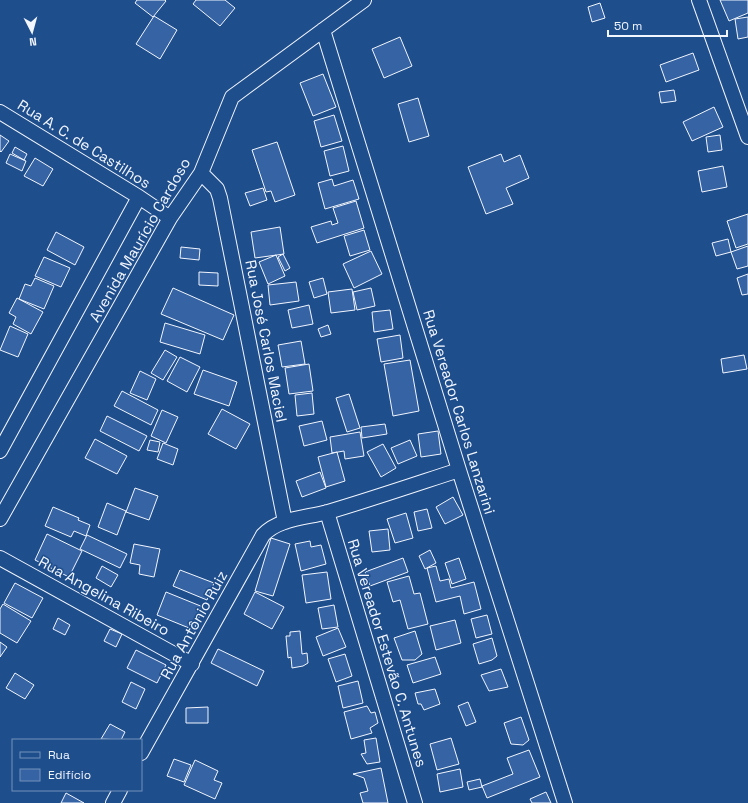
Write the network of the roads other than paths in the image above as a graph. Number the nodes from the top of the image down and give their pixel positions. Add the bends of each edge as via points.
1 (364, 0) edge
2 (699, 0) edge
3 (323, 30) junction
4 (0, 112) edge
5 (748, 137) edge
6 (201, 173) junction
7 (139, 197) junction
8 (170, 218) junction
9 (0, 451) edge
10 (459, 470) junction
11 (327, 512) junction
12 (0, 519) edge
13 (285, 522) junction
14 (0, 558) edge
15 (192, 664) junction
16 (142, 751) edge
17 (119, 791) edge
18 (113, 803) edge
19 (415, 803) edge
20 (565, 803) edge

1 - 3 street, Avenida Maurício Cardoso
2 - 5 street
3 - 6 street, Avenida Maurício Cardoso via 232,97
3 - 10 street, Rua Vereador Carlos Lanzarini
4 - 7 street, Rua A. C. de Castilhos
6 - 8 street, Avenida Maurício Cardoso
6 - 13 street, Rua José Carlos Maciel via 217,189 220,198
7 - 8 street, Rua A. C. de Castilhos
7 - 9 street, Avenida Maurício Cardoso
8 - 12 street, Avenida Maurício Cardoso
10 - 11 street, Rua Antônio Ruiz
10 - 20 street, Rua Vereador Carlos Lanzarini
11 - 13 street, Rua Antônio Ruiz
11 - 19 street, Rua Vereador Estevão C. Antunes
13 - 15 street, Rua Antônio Ruiz via 269,529 263,535
14 - 15 street, Rua Angelina Ribeiro
15 - 16 street, Rua Antônio Ruiz
17 - 18 street

